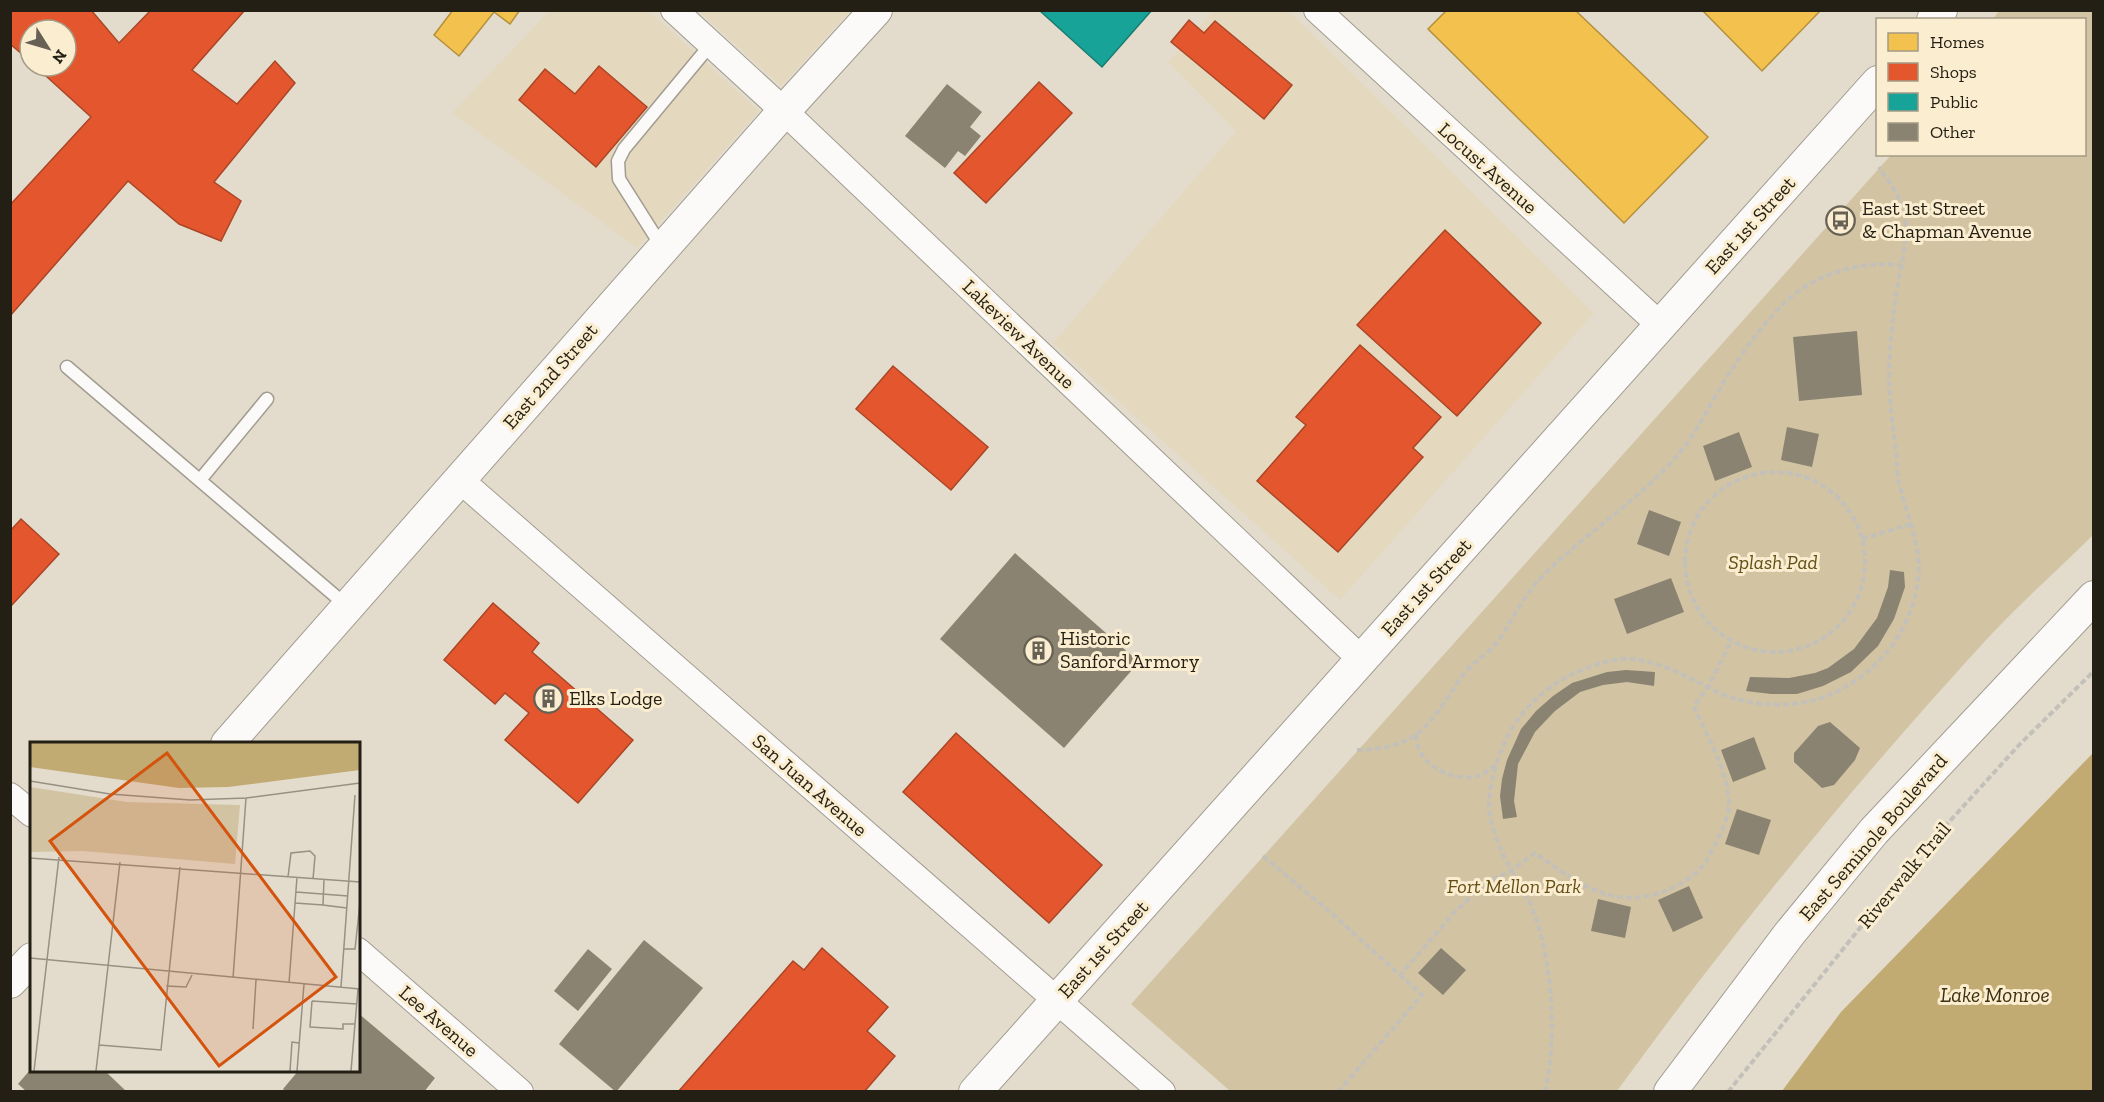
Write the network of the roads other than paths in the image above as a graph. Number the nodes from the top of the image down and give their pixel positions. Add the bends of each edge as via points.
1 (674, 10) edge
2 (876, 10) edge
3 (1317, 10) edge
4 (711, 44) junction
5 (1876, 84) edge
6 (784, 111) junction
7 (663, 248) junction
8 (1660, 325) junction
9 (67, 367) dead end
10 (267, 399) dead end
11 (459, 478) junction
12 (200, 480) junction
13 (2094, 597) edge
14 (348, 607) junction
15 (1361, 660) junction
16 (229, 742) edge
17 (360, 953) edge
18 (30, 961) edge
19 (10, 982) edge
20 (1057, 1001) junction
21 (520, 1092) edge
22 (975, 1092) edge
23 (1162, 1092) edge
24 (1670, 1092) edge

1 - 4 street, Lakeview Avenue
2 - 6 street, East 2nd Street
3 - 8 street, Locust Avenue
4 - 6 street, Lakeview Avenue
4 - 7 lane via 618,161 619,179
5 - 8 street, East 1st Street
6 - 7 street, East 2nd Street
6 - 15 street, Lakeview Avenue
7 - 11 street, East 2nd Street
8 - 15 street, East 1st Street
9 - 12 lane
10 - 12 lane
11 - 14 street, East 2nd Street
11 - 20 street, San Juan Avenue
12 - 14 lane
13 - 24 street, East Seminole Boulevard via 1874,831 1790,933
14 - 16 street, East 2nd Street
15 - 20 street, East 1st Street
17 - 21 street, Lee Avenue
18 - 19 street
20 - 22 street, East 1st Street
20 - 23 street, San Juan Avenue

